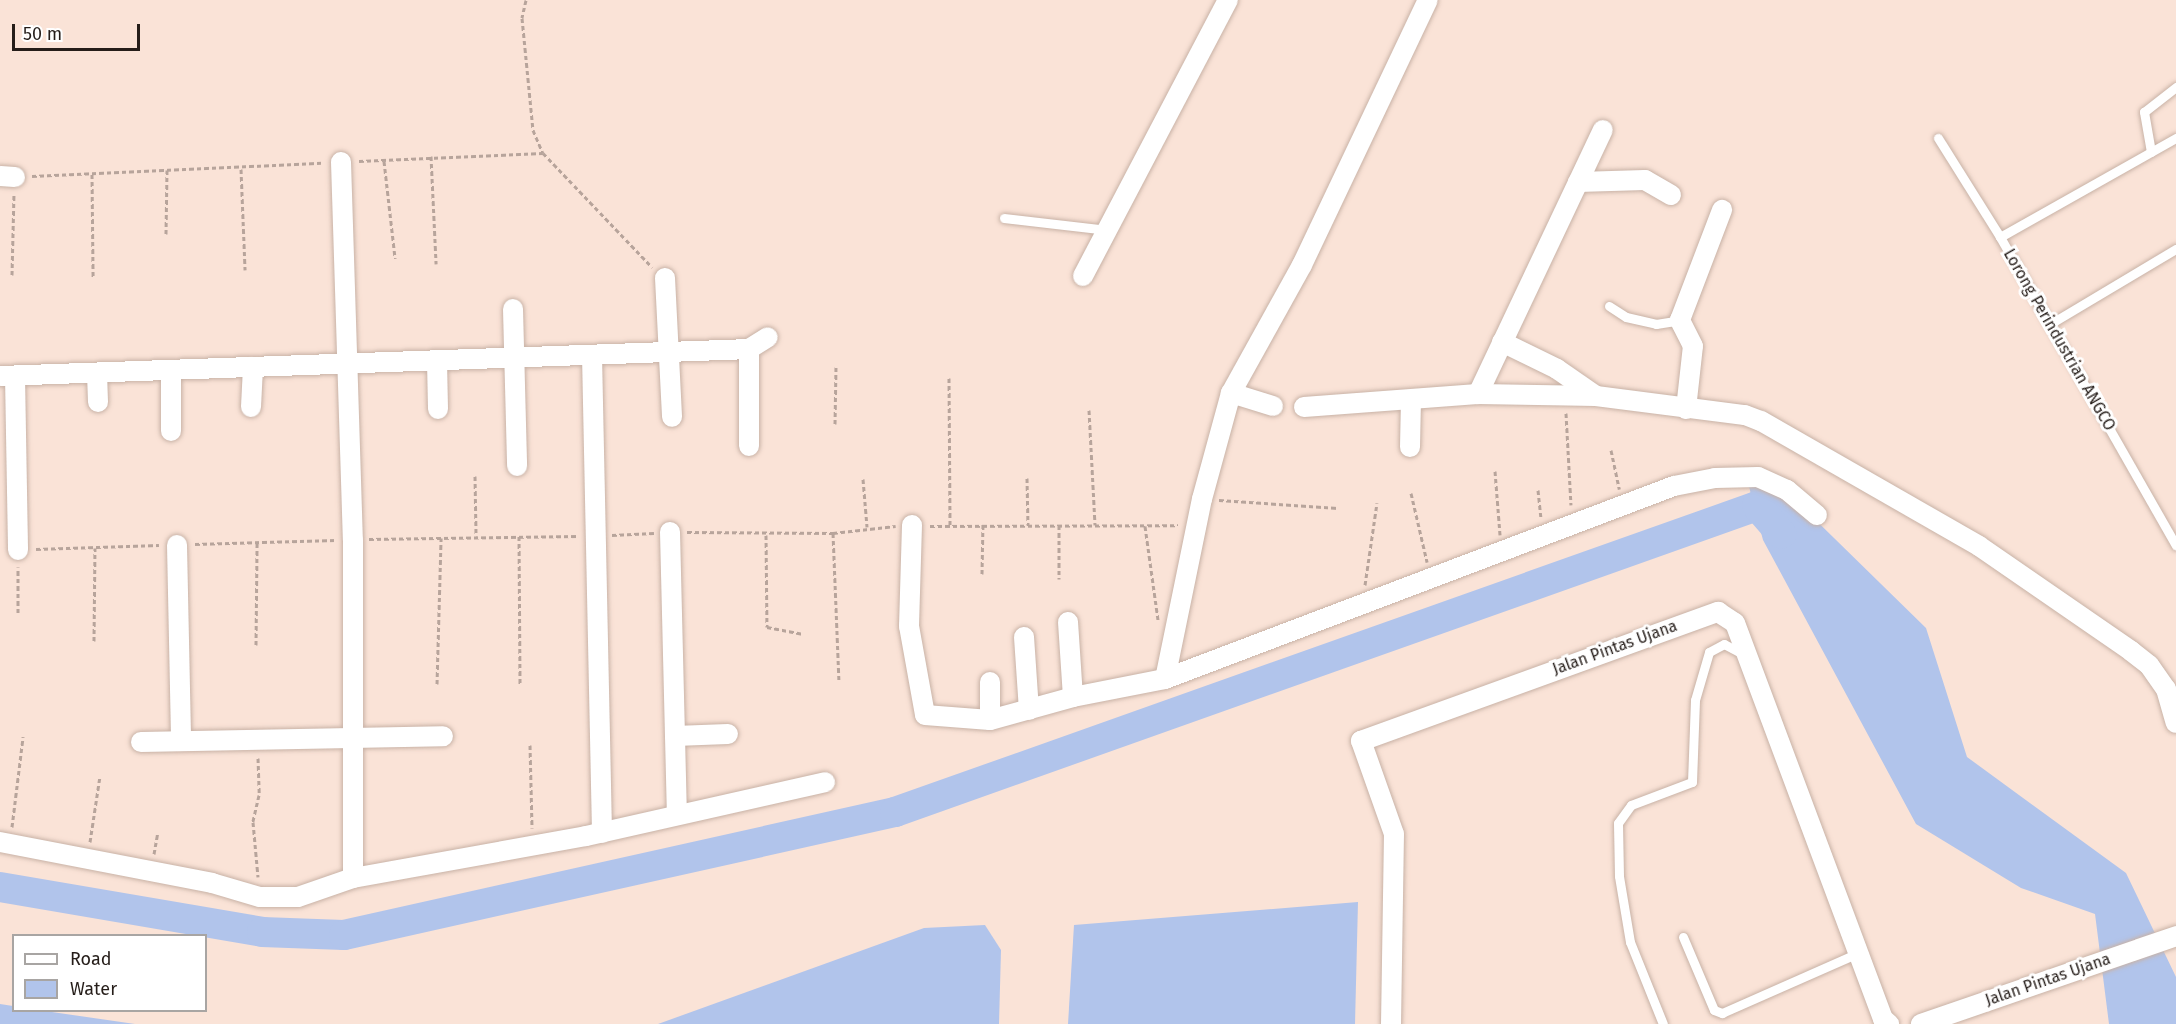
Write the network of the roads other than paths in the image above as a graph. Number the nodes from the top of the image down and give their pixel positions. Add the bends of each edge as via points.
1 (1228, 0) edge
2 (1428, 0) edge
3 (2176, 87) edge
4 (1603, 130) dead end
5 (1938, 138) dead end
6 (2173, 139) edge
7 (2176, 150) edge
8 (2151, 152) junction
9 (341, 162) road end
10 (1578, 182) junction
11 (1671, 195) dead end
12 (1722, 210) dead end
13 (1004, 218) dead end
14 (1109, 230) junction
15 (2000, 237) junction
16 (2176, 249) edge
17 (1083, 276) dead end
18 (665, 278) road end
19 (1609, 306) dead end
20 (513, 309) dead end
21 (1680, 320) junction
22 (2050, 324) junction
23 (768, 338) dead end
24 (1502, 342) junction
25 (749, 349) junction
26 (670, 351) junction
27 (592, 355) junction
28 (513, 357) junction
29 (437, 361) junction
30 (350, 363) junction
31 (253, 367) junction
32 (171, 370) junction
33 (97, 373) junction
34 (7, 376) edge
35 (1231, 393) junction
36 (1478, 394) junction
37 (1596, 396) junction
38 (1411, 400) junction
39 (98, 402) dead end
40 (1273, 406) dead end
41 (251, 407) dead end
42 (1304, 407) dead end
43 (438, 409) dead end
44 (1686, 409) junction
45 (672, 417) dead end
46 (171, 430) dead end
47 (749, 446) dead end
48 (1410, 447) dead end
49 (517, 466) dead end
50 (1816, 515) dead end
51 (912, 525) road end
52 (670, 532) road end
53 (177, 545) dead end
54 (2176, 545) edge
55 (18, 550) road end
56 (1068, 622) dead end
57 (1024, 637) dead end
58 (1748, 656) junction
59 (1165, 679) junction
60 (990, 682) dead end
61 (1073, 697) junction
62 (1029, 710) junction
63 (990, 720) junction
64 (2176, 723) edge
65 (728, 734) dead end
66 (443, 736) dead end
67 (675, 736) junction
68 (353, 740) junction
69 (181, 741) junction
70 (141, 742) dead end
71 (825, 782) dead end
72 (677, 814) junction
73 (602, 832) junction
74 (5, 843) edge
75 (353, 878) junction
76 (1683, 937) dead end
77 (2170, 938) edge
78 (1858, 953) junction
79 (1391, 1024) edge
80 (1663, 1024) edge
81 (1889, 1024) edge
82 (1921, 1024) edge

1 - 14 street
2 - 35 street via 1302,265
3 - 8 lane via 2144,112
4 - 10 street
5 - 15 lane, Lorong Perindustrian ANGCO
6 - 7 lane
6 - 8 lane
8 - 15 lane
9 - 30 street
10 - 11 street via 1645,180
10 - 24 street
12 - 21 street
13 - 14 lane
14 - 17 street
15 - 22 lane, Lorong Perindustrian ANGCO
16 - 22 lane
18 - 26 street
19 - 21 lane via 1626,317 1646,322
20 - 28 street
21 - 44 street via 1693,346
22 - 54 lane, Lorong Perindustrian ANGCO
23 - 25 street
24 - 36 street
24 - 37 street via 1557,369
25 - 26 street
25 - 47 street
26 - 27 street
26 - 45 street
27 - 28 street
27 - 73 street
28 - 29 street
28 - 49 street
29 - 30 street
29 - 43 street
30 - 31 street
30 - 68 street
31 - 32 street
31 - 41 street
32 - 33 street
32 - 46 street
33 - 34 street
33 - 39 street
34 - 55 street
35 - 40 street
35 - 59 street via 1202,499
36 - 37 street
36 - 38 street
37 - 44 street
38 - 42 street
38 - 48 street
44 - 64 street via 1745,415 1761,421 1979,546 2149,665 2166,689
50 - 59 street via 1788,490 1758,477 1715,478 1674,486
51 - 63 street via 909,626 921,707 932,719
52 - 67 street
53 - 69 street
56 - 61 street
57 - 62 street
58 - 78 street, Jalan Pintas Ujana
58 - 79 street, Jalan Pintas Ujana via 1735,623 1718,612 1361,741 1394,834
58 - 80 lane via 1724,644 1709,651 1695,700 1692,782 1631,805 1618,823 1619,876 1630,942
59 - 61 street
60 - 63 street
61 - 62 street
62 - 63 street
65 - 67 street
66 - 68 street
67 - 72 street
68 - 69 street
68 - 75 street
69 - 70 street
71 - 72 street
72 - 73 street
73 - 75 street
74 - 75 street via 149,870 260,897 298,897
76 - 78 lane via 1714,1010 1722,1013
77 - 82 street, Jalan Pintas Ujana
78 - 81 street, Jalan Pintas Ujana via 1883,1018

